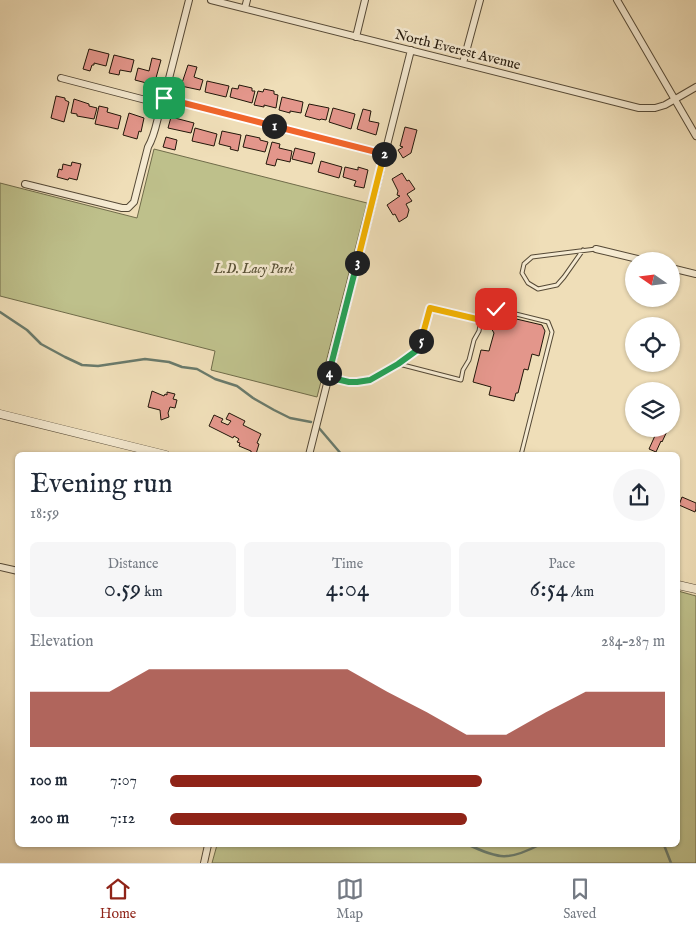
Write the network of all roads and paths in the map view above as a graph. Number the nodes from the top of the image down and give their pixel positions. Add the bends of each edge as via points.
1 (189, 0) edge
2 (211, 0) edge
3 (247, 0) edge
4 (365, 0) edge
5 (480, 0) edge
6 (617, 0) edge
7 (245, 8) junction
8 (356, 37) junction
9 (411, 50) junction
10 (463, 63) junction
11 (61, 78) dead end
12 (696, 87) edge
13 (674, 100) junction
14 (163, 101) junction
15 (696, 136) edge
16 (384, 154) junction
17 (25, 184) dead end
18 (596, 249) joint
19 (583, 250) junction
20 (625, 256) edge
21 (680, 270) edge
22 (696, 274) edge
23 (481, 320) junction
24 (398, 364) junction
25 (328, 377) junction
26 (0, 414) edge
27 (154, 452) edge
28 (310, 452) edge
29 (522, 452) edge
30 (0, 567) edge
31 (15, 571) edge
32 (680, 585) edge
33 (696, 589) edge
34 (208, 847) edge
35 (204, 863) edge

1 - 14 street
2 - 7 street, North Everest Avenue
3 - 7 street
4 - 8 street
5 - 10 street
6 - 13 street
7 - 8 street, North Everest Avenue
8 - 9 street, North Everest Avenue
9 - 10 street, North Everest Avenue
9 - 16 street
10 - 13 street, North Everest Avenue via 638,108 655,108
11 - 14 street
12 - 13 street, North Everest Avenue
13 - 15 street
14 - 16 street
14 - 17 street via 134,202 128,208
16 - 25 street
18 - 19 lane
18 - 20 street
19 - 19 lane via 532,257 524,264 522,274 538,289 556,285
21 - 22 street
23 - 24 lane via 430,308 420,348
23 - 24 lane via 461,380
23 - 29 lane via 496,309 548,322 552,332
24 - 25 lane via 370,380 349,382
25 - 28 street
26 - 27 street
30 - 31 street
32 - 33 street
34 - 35 street

